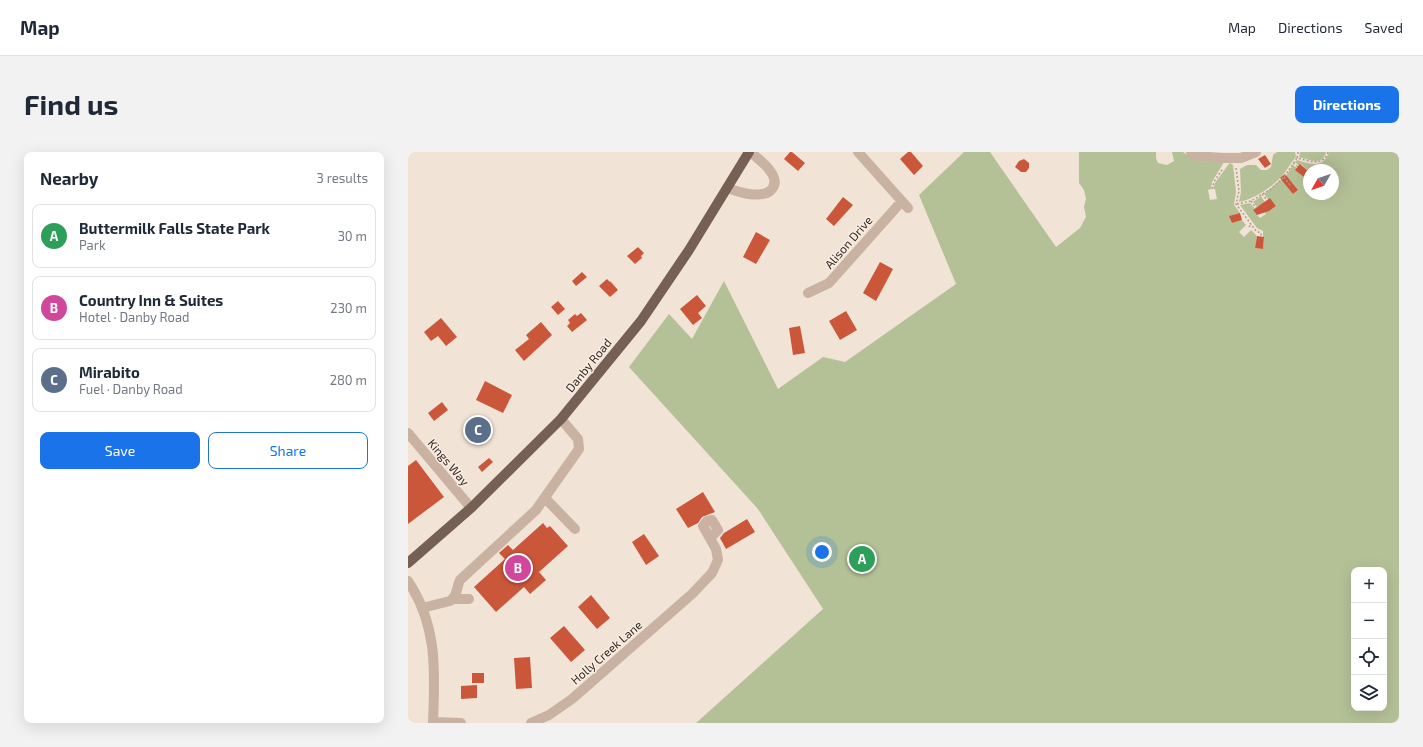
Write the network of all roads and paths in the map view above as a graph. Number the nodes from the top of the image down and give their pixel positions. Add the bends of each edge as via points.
1 (749, 152) edge
2 (858, 152) edge
3 (1191, 152) edge
4 (1256, 152) edge
5 (1298, 152) edge
6 (1328, 152) edge
7 (1232, 158) junction
8 (1297, 158) junction
9 (1293, 163) junction
10 (1298, 167) dead end
11 (1284, 177) junction
12 (1290, 185) dead end
13 (727, 188) junction
14 (1212, 189) dead end
15 (1262, 194) junction
16 (1267, 200) dead end
17 (1251, 201) junction
18 (1236, 204) junction
19 (1256, 208) dead end
20 (1244, 214) junction
21 (1240, 216) dead end
22 (1251, 224) junction
23 (1249, 227) dead end
24 (1261, 237) dead end
25 (808, 293) dead end
26 (561, 420) junction
27 (408, 433) edge
28 (545, 498) junction
29 (471, 508) junction
30 (575, 529) dead end
31 (709, 536) dead end
32 (408, 563) edge
33 (408, 581) edge
34 (453, 599) junction
35 (469, 599) dead end
36 (422, 608) junction
37 (433, 723) edge
38 (461, 723) edge
39 (531, 723) edge

1 - 13 main road, Danby Road
1 - 13 street via 770,170 775,184 772,190 753,194
2 - 25 street, Alison Drive via 905,204 829,283
3 - 7 street via 1196,156
4 - 7 street via 1241,158
5 - 8 path
6 - 8 path via 1321,162
7 - 14 path via 1214,182
7 - 18 path via 1239,191
8 - 9 path
9 - 10 path
9 - 11 path
11 - 12 path
11 - 15 path
13 - 26 main road, Danby Road via 641,321
15 - 16 path
15 - 17 path
17 - 18 path
17 - 19 path
18 - 20 path
20 - 21 path
20 - 22 path
22 - 23 path
22 - 24 path via 1261,233
26 - 28 street via 578,439 579,449
26 - 29 main road, Danby Road
27 - 29 street, Kings Way
28 - 30 street
28 - 34 street via 536,510 460,580
29 - 32 main road, Danby Road
31 - 39 street, Holly Creek Lane via 718,560 712,573 692,594 572,699 550,715
33 - 36 street
34 - 35 street
34 - 36 street
36 - 37 street via 434,660
37 - 38 street

